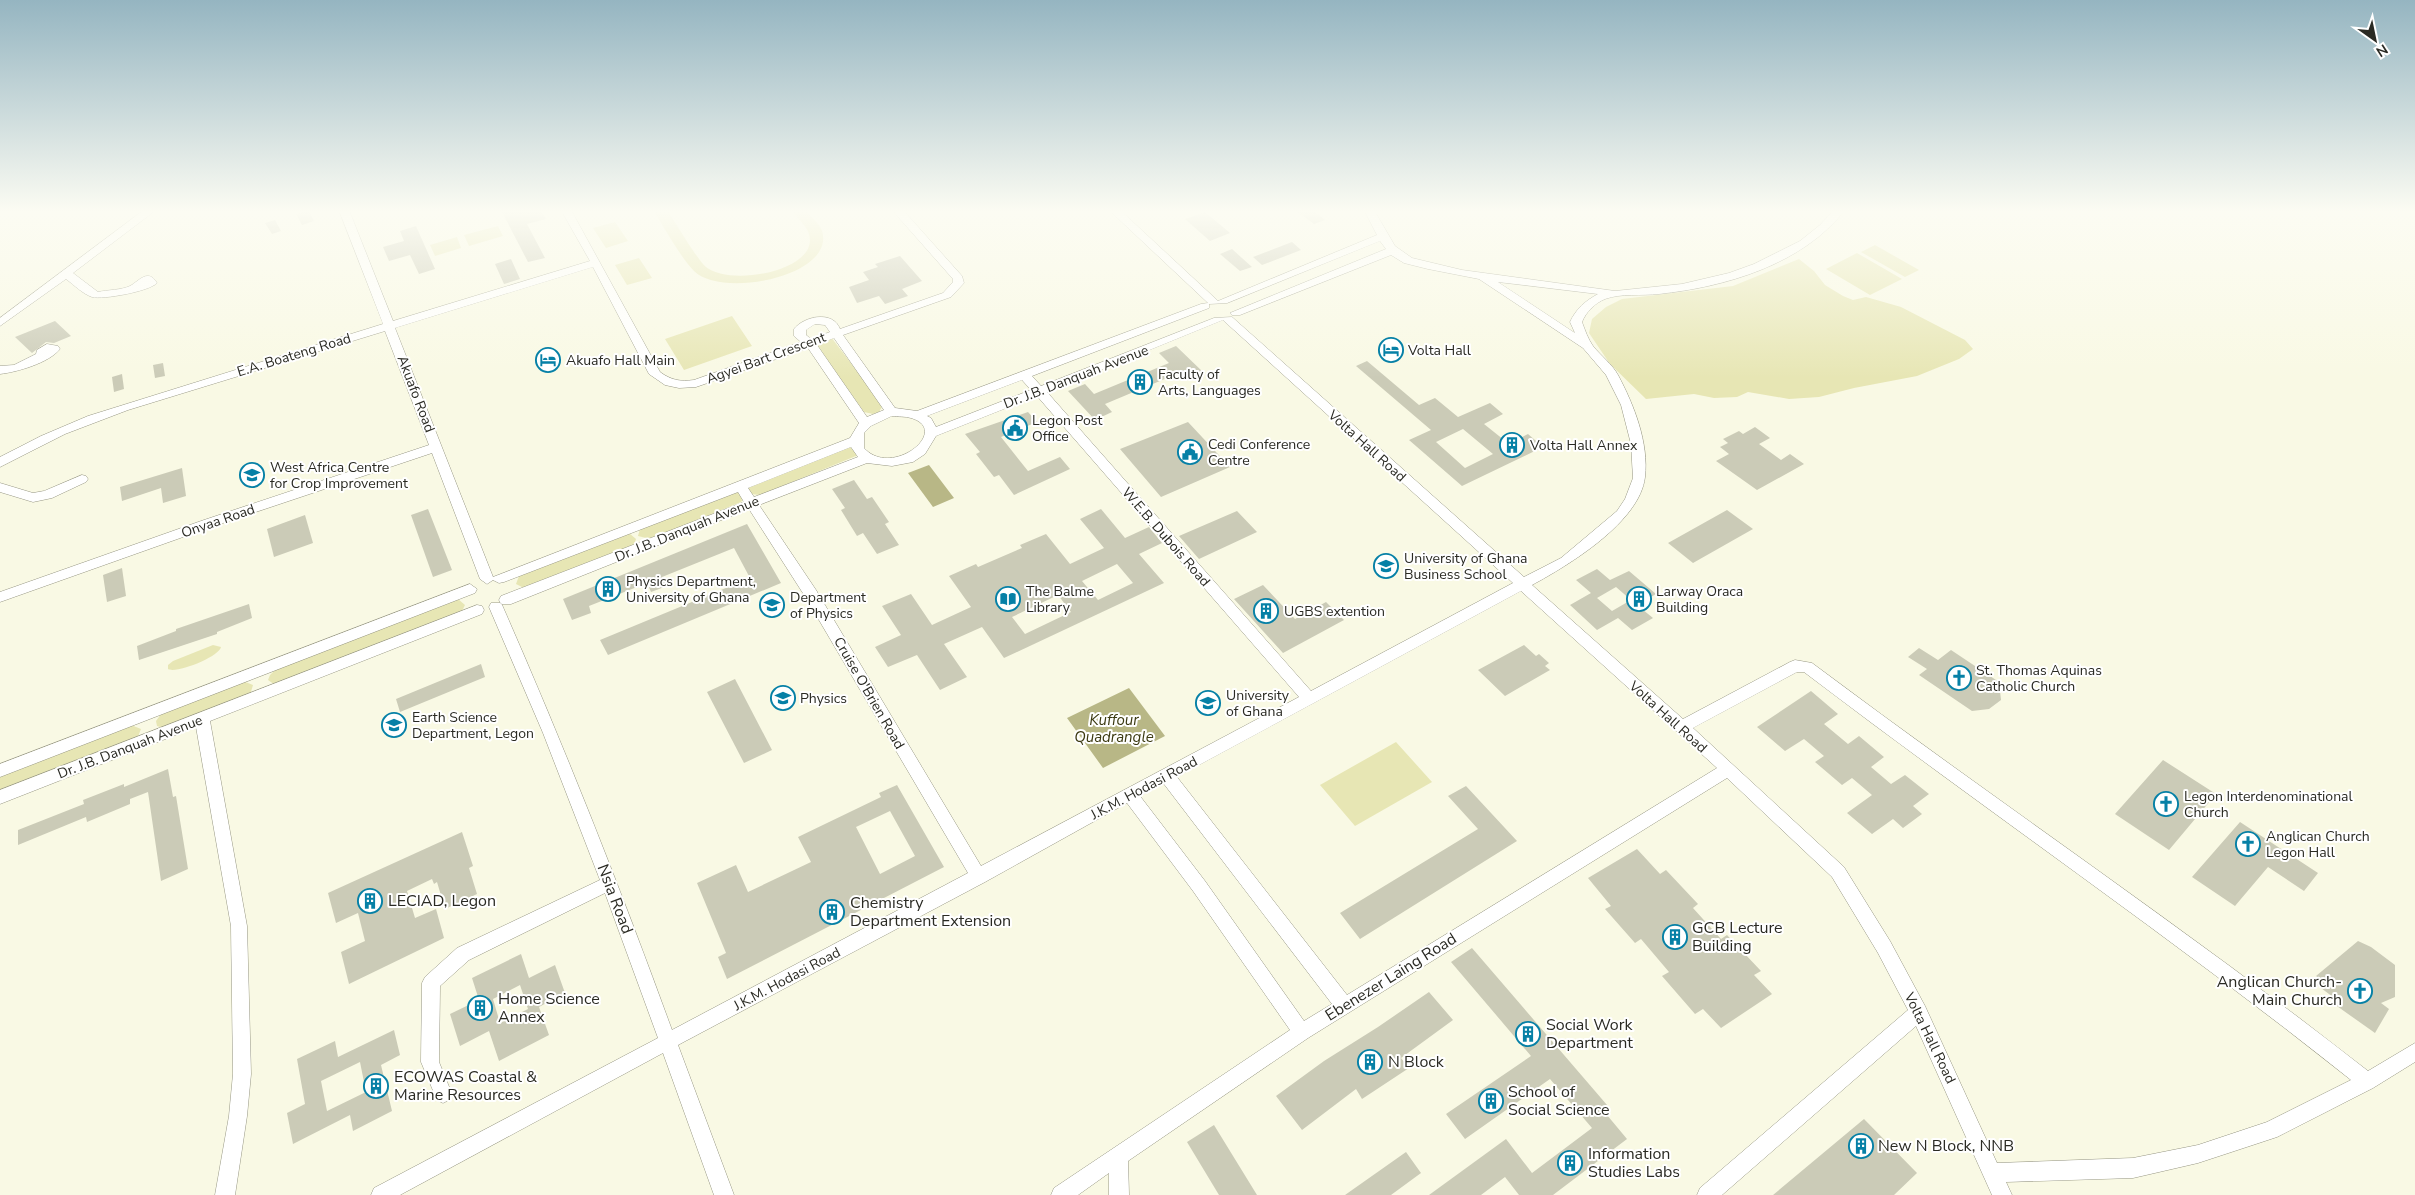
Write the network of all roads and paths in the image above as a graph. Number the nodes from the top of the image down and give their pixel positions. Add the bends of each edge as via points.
1 (78, 266) edge
2 (366, 266) edge
3 (586, 266) edge
4 (596, 266) edge
5 (947, 266) edge
6 (1174, 266) edge
7 (1308, 266) edge
8 (1356, 266) edge
9 (1430, 266) edge
10 (1759, 266) edge
11 (67, 274) junction
12 (1482, 276) junction
13 (136, 288) dead end
14 (1616, 293) junction
15 (1214, 303) junction
16 (1228, 318) junction
17 (0, 323) edge
18 (390, 326) junction
19 (836, 333) junction
20 (810, 343) junction
21 (1587, 346) junction
22 (43, 355) dead end
23 (0, 370) edge
24 (1024, 374) junction
25 (1038, 391) junction
26 (891, 412) junction
27 (918, 415) junction
28 (865, 423) junction
29 (933, 433) junction
30 (855, 441) junction
31 (437, 447) junction
32 (867, 458) junction
33 (0, 463) edge
34 (82, 479) dead end
35 (0, 486) edge
36 (740, 486) junction
37 (751, 504) junction
38 (493, 578) junction
39 (1522, 585) junction
40 (470, 589) junction
41 (0, 597) edge
42 (502, 603) junction
43 (477, 610) junction
44 (254, 673) junction
45 (259, 696) junction
46 (1309, 699) junction
47 (144, 716) junction
48 (202, 719) junction
49 (1680, 728) junction
50 (147, 740) junction
51 (1728, 769) junction
52 (0, 771) edge
53 (1168, 776) junction
54 (1130, 795) junction
55 (0, 797) edge
56 (979, 877) junction
57 (610, 884) junction
58 (1345, 1006) junction
59 (1919, 1012) junction
60 (1302, 1032) junction
61 (669, 1041) junction
62 (2415, 1052) edge
63 (2367, 1082) junction
64 (443, 1094) dead end
65 (1120, 1155) junction
66 (1992, 1172) junction
67 (225, 1195) edge
68 (381, 1195) edge
69 (724, 1195) edge
70 (1061, 1195) edge
71 (1119, 1195) edge
72 (1707, 1195) edge
73 (2002, 1195) edge

1 - 11 street
2 - 18 street, Akuafo Road
3 - 18 street, E.A. Boateng Road
4 - 20 street, Agyei Bart Crescent via 655,374 666,382 680,386 696,383
5 - 19 street, Agyei Bart Crescent via 960,283 947,294
6 - 15 street
7 - 15 street, Dr. J.B. Danquah Avenue
8 - 16 street, Dr. J.B. Danquah Avenue
9 - 12 street
10 - 14 street via 1697,285
11 - 13 street via 97,295
11 - 17 street
12 - 14 street
12 - 21 street, J.K.M. Hodasi Road
14 - 21 street via 1589,303 1580,313 1576,322
15 - 16 street via 1232,304
15 - 16 street via 1203,311 1206,315
15 - 24 street, Dr. J.B. Danquah Avenue
16 - 25 street, Dr. J.B. Danquah Avenue
16 - 39 street, Volta Hall Road
18 - 31 street, Akuafo Road
18 - 33 street, E.A. Boateng Road via 75,424
19 - 20 street, Agyei Bart Crescent
19 - 20 street via 829,322 807,323 799,333
19 - 26 street
20 - 28 street
21 - 39 street, J.K.M. Hodasi Road via 1611,373 1627,405 1637,444 1639,478 1622,514 1566,561
22 - 23 street via 17,368
24 - 25 street, W.E.B. Dubois Road
24 - 27 street, Dr. J.B. Danquah Avenue
25 - 29 street, Dr. J.B. Danquah Avenue
25 - 46 street, W.E.B. Dubois Road
26 - 27 street, Dr. J.B. Danquah Avenue
26 - 28 street, Dr. J.B. Danquah Avenue
27 - 29 street via 929,423
28 - 30 street
29 - 32 street, Dr. J.B. Danquah Avenue via 929,444 911,458 886,462
30 - 32 street via 858,450
30 - 36 street, Dr. J.B. Danquah Avenue
31 - 38 street, Akuafo Road
31 - 41 street, Onyaa Road
32 - 37 street, Dr. J.B. Danquah Avenue
34 - 35 street via 47,496 33,498
36 - 37 street, Cruise O'Brien Road
36 - 38 street, Dr. J.B. Danquah Avenue
37 - 42 street, Dr. J.B. Danquah Avenue
37 - 56 street, Cruise O'Brien Road via 812,594
38 - 40 street, Dr. J.B. Danquah Avenue
38 - 42 street via 510,583 510,594
39 - 46 street, J.K.M. Hodasi Road
39 - 49 street, Volta Hall Road
40 - 43 street via 466,605
40 - 44 street, Dr. J.B. Danquah Avenue
42 - 43 street, Dr. J.B. Danquah Avenue
42 - 57 street, Nsia Road
43 - 45 street, Dr. J.B. Danquah Avenue
44 - 45 street
44 - 47 street, Dr. J.B. Danquah Avenue
45 - 48 street, Dr. J.B. Danquah Avenue
46 - 53 street, J.K.M. Hodasi Road
47 - 50 street
47 - 52 street, Dr. J.B. Danquah Avenue
48 - 50 street, Dr. J.B. Danquah Avenue
48 - 67 street via 232,878 241,966 242,1074
49 - 51 street, Volta Hall Road
49 - 63 street via 1795,666 1807,667 1934,763 2070,858
50 - 55 street, Dr. J.B. Danquah Avenue
51 - 58 street, Ebenezer Laing Road
51 - 59 street, Volta Hall Road via 1838,872
53 - 54 street, J.K.M. Hodasi Road
53 - 58 street
54 - 56 street, J.K.M. Hodasi Road
54 - 60 street
56 - 61 street, J.K.M. Hodasi Road
57 - 61 street, Nsia Road
57 - 64 street via 463,954 431,983 430,1062
58 - 60 street, Ebenezer Laing Road
59 - 66 street, Volta Hall Road
59 - 72 street
60 - 65 street, Ebenezer Laing Road
61 - 68 street, J.K.M. Hodasi Road
61 - 69 street, Nsia Road
62 - 63 street
63 - 66 street via 2270,1130 2198,1154 2133,1168
65 - 70 street, Ebenezer Laing Road
65 - 71 street
66 - 73 street, Volta Hall Road

